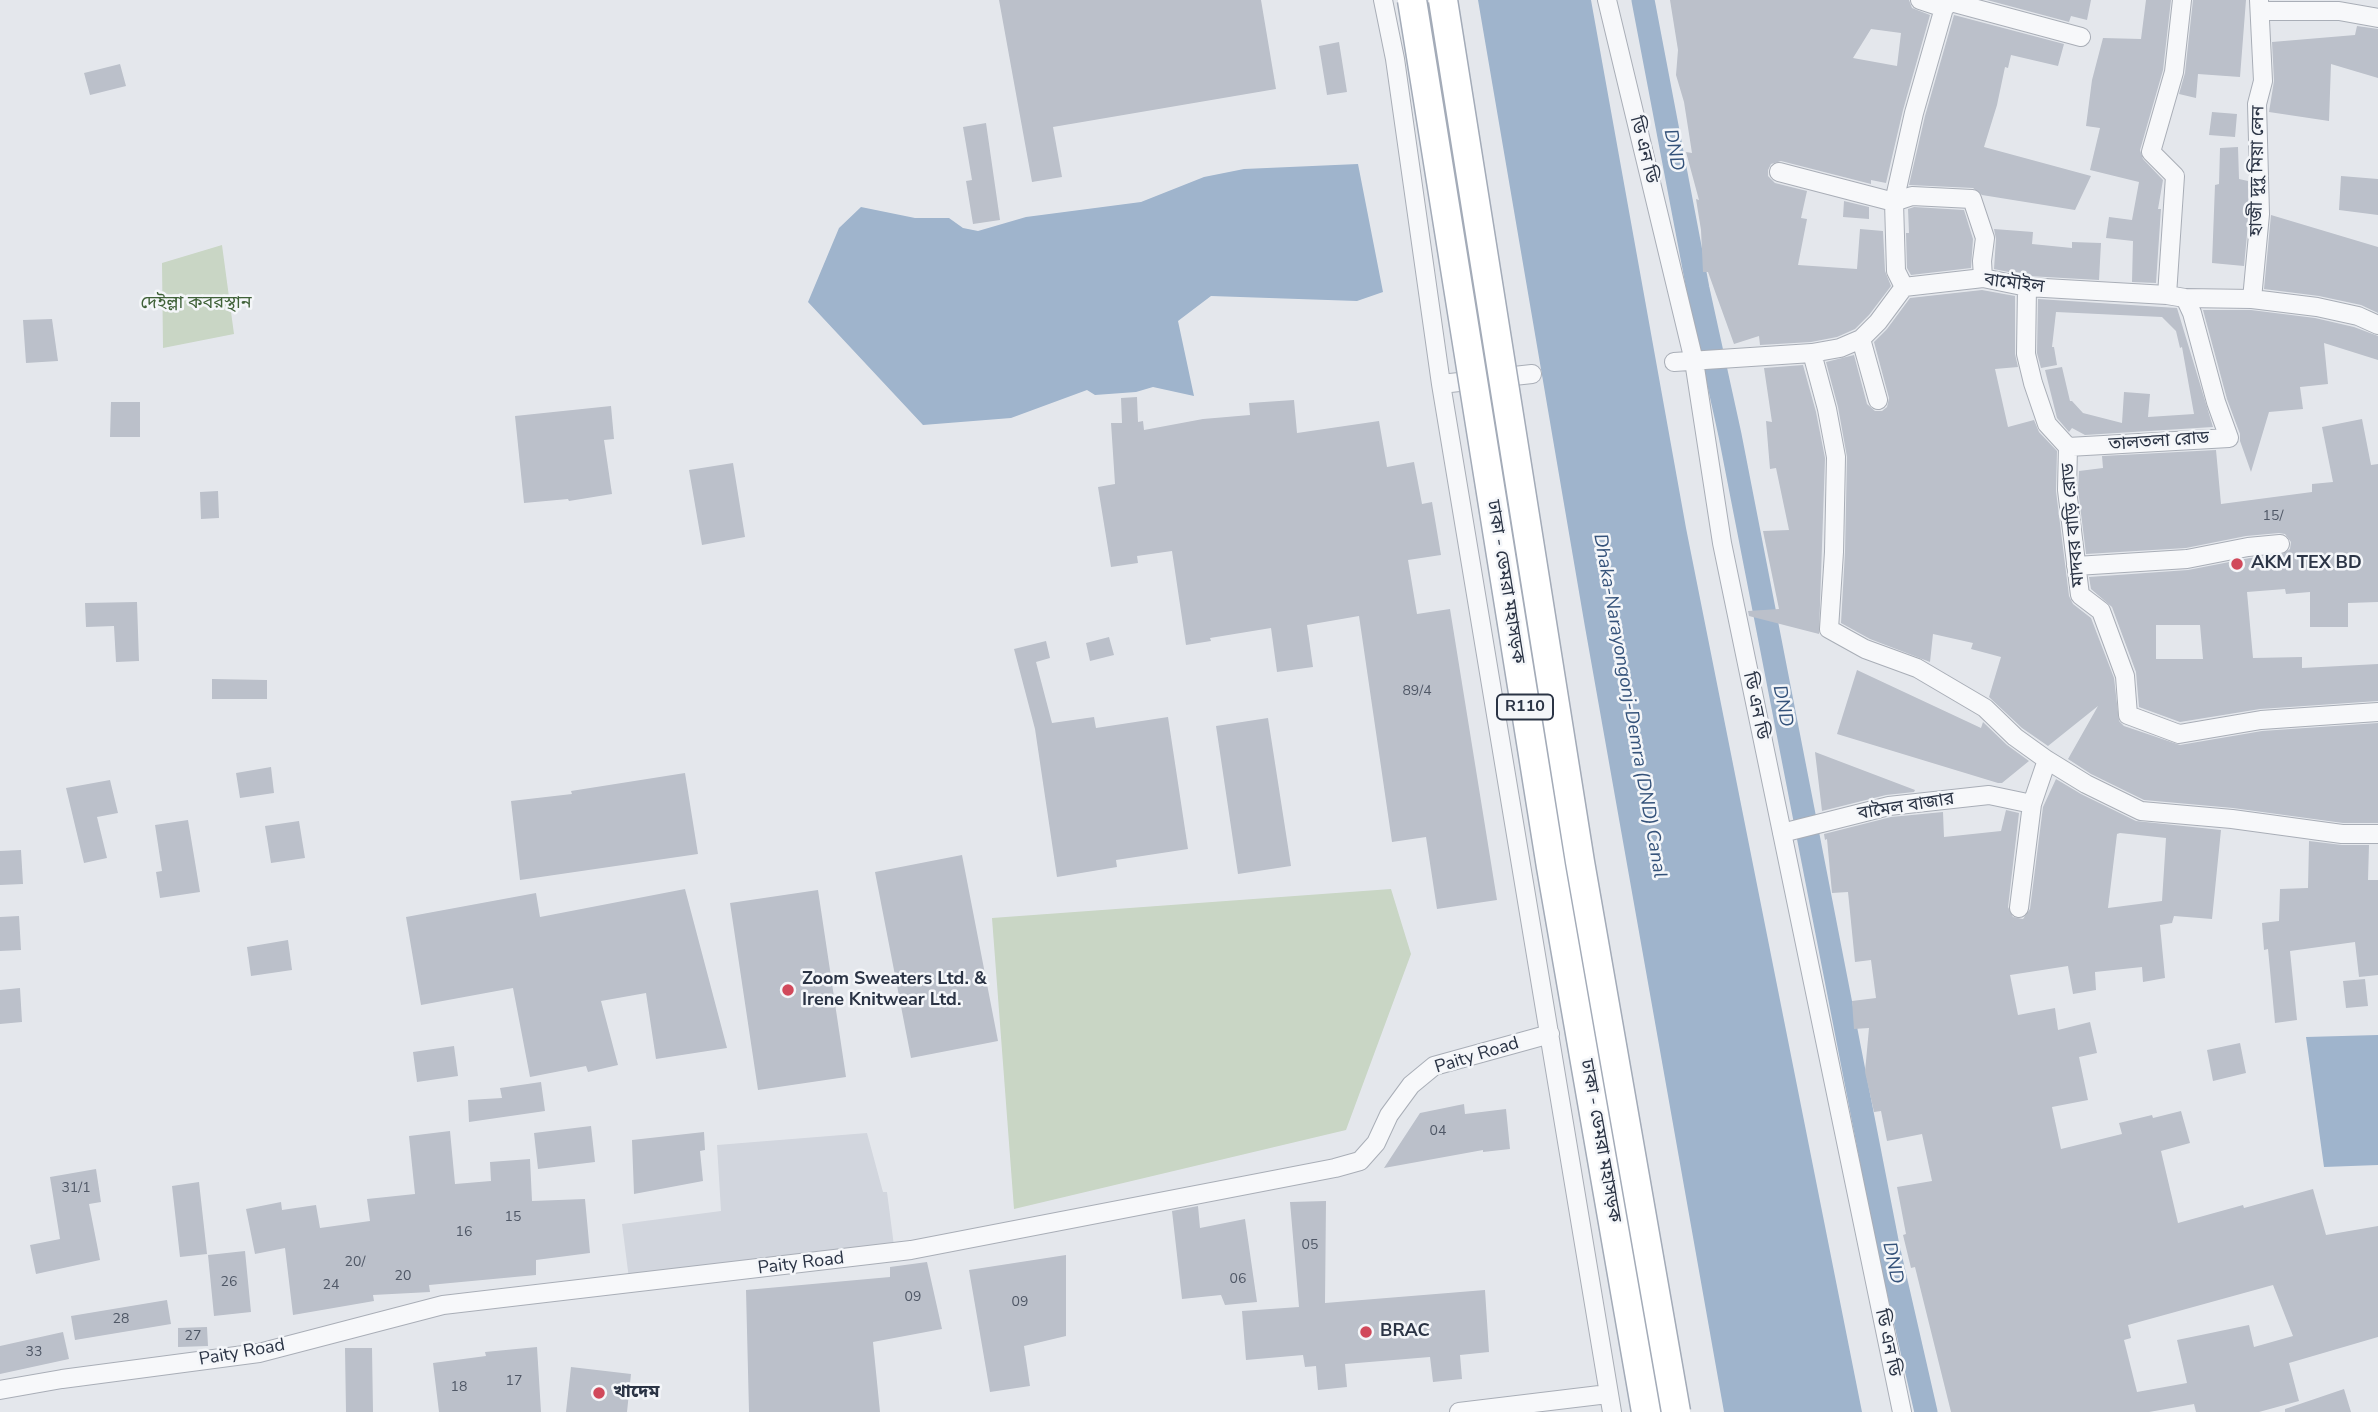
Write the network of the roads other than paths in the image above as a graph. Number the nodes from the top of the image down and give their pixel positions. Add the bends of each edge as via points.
1 (1383, 0) edge
2 (1412, 0) edge
3 (1443, 0) edge
4 (1607, 0) edge
5 (1920, 0) edge
6 (2182, 0) edge
7 (2260, 5) edge
8 (1944, 8) junction
9 (2378, 18) edge
10 (2081, 37) dead end
11 (1779, 172) dead end
12 (1894, 202) junction
13 (1983, 278) junction
14 (1904, 287) junction
15 (2027, 287) junction
16 (2166, 295) junction
17 (2185, 298) junction
18 (2252, 299) junction
19 (2378, 326) edge
20 (1861, 340) junction
21 (1812, 354) junction
22 (1694, 361) junction
23 (1674, 362) dead end
24 (1532, 374) dead end
25 (1441, 384) junction
26 (1878, 400) dead end
27 (2068, 447) junction
28 (2280, 544) dead end
29 (2076, 566) junction
30 (2378, 712) edge
31 (2047, 760) junction
32 (2032, 804) junction
33 (1782, 833) junction
34 (2378, 834) edge
35 (2019, 908) dead end
36 (1550, 1034) junction
37 (0, 1390) edge
38 (1610, 1403) edge
39 (1460, 1412) edge
40 (1646, 1412) edge
41 (1676, 1412) edge
42 (1902, 1412) edge

1 - 25 street
2 - 40 main road, ঢাকা - ডেমরা মহাসড়ক / R110, bridge via 1551,867
3 - 41 main road, ঢাকা - ডেমরা মহাসড়ক / R110, bridge via 1580,862
4 - 22 street, ডি এন ডি
5 - 8 street
6 - 16 street via 2174,72 2151,152 2175,176
7 - 9 street
7 - 18 street, হাজী দুদু মিয়া লেন via 2260,214
8 - 10 street via 1951,2
8 - 12 street
11 - 12 street
12 - 13 street via 1912,196 1972,199 1985,238
12 - 14 street via 1896,271
13 - 14 street, বামৌইল
13 - 15 street, বামৌইল
14 - 20 street
15 - 16 street, বামৌইল
15 - 27 street, মাদবর বাড়ি রোড via 2026,354 2032,383 2047,424
16 - 17 street, বামৌইল
17 - 18 street, বামৌইল
17 - 27 street, তালতলা রোড via 2229,438
18 - 19 street, বামৌইল via 2317,307 2358,316
20 - 21 street
20 - 26 street
21 - 22 street
21 - 31 street via 1836,457 1829,629 1865,649 1917,668 1985,708
22 - 23 street
22 - 33 street, ডি এন ডি via 1722,543
24 - 25 street
25 - 36 street
27 - 29 street, মাদবর বাড়ি রোড via 2067,490
28 - 29 street via 2187,559
29 - 30 street, মাদবর বাড়ি রোড via 2080,594 2101,611 2125,676 2128,715 2179,734 2261,720
31 - 32 street
31 - 34 street via 2141,811
32 - 33 street, বামৈল বাজার via 1989,795 1889,806
32 - 35 street
33 - 42 street, ডি এন ডি
36 - 37 street, Paity Road via 1434,1066 1411,1085 1360,1161 1335,1168 911,1251 443,1305 260,1353
36 - 38 street
38 - 39 street

